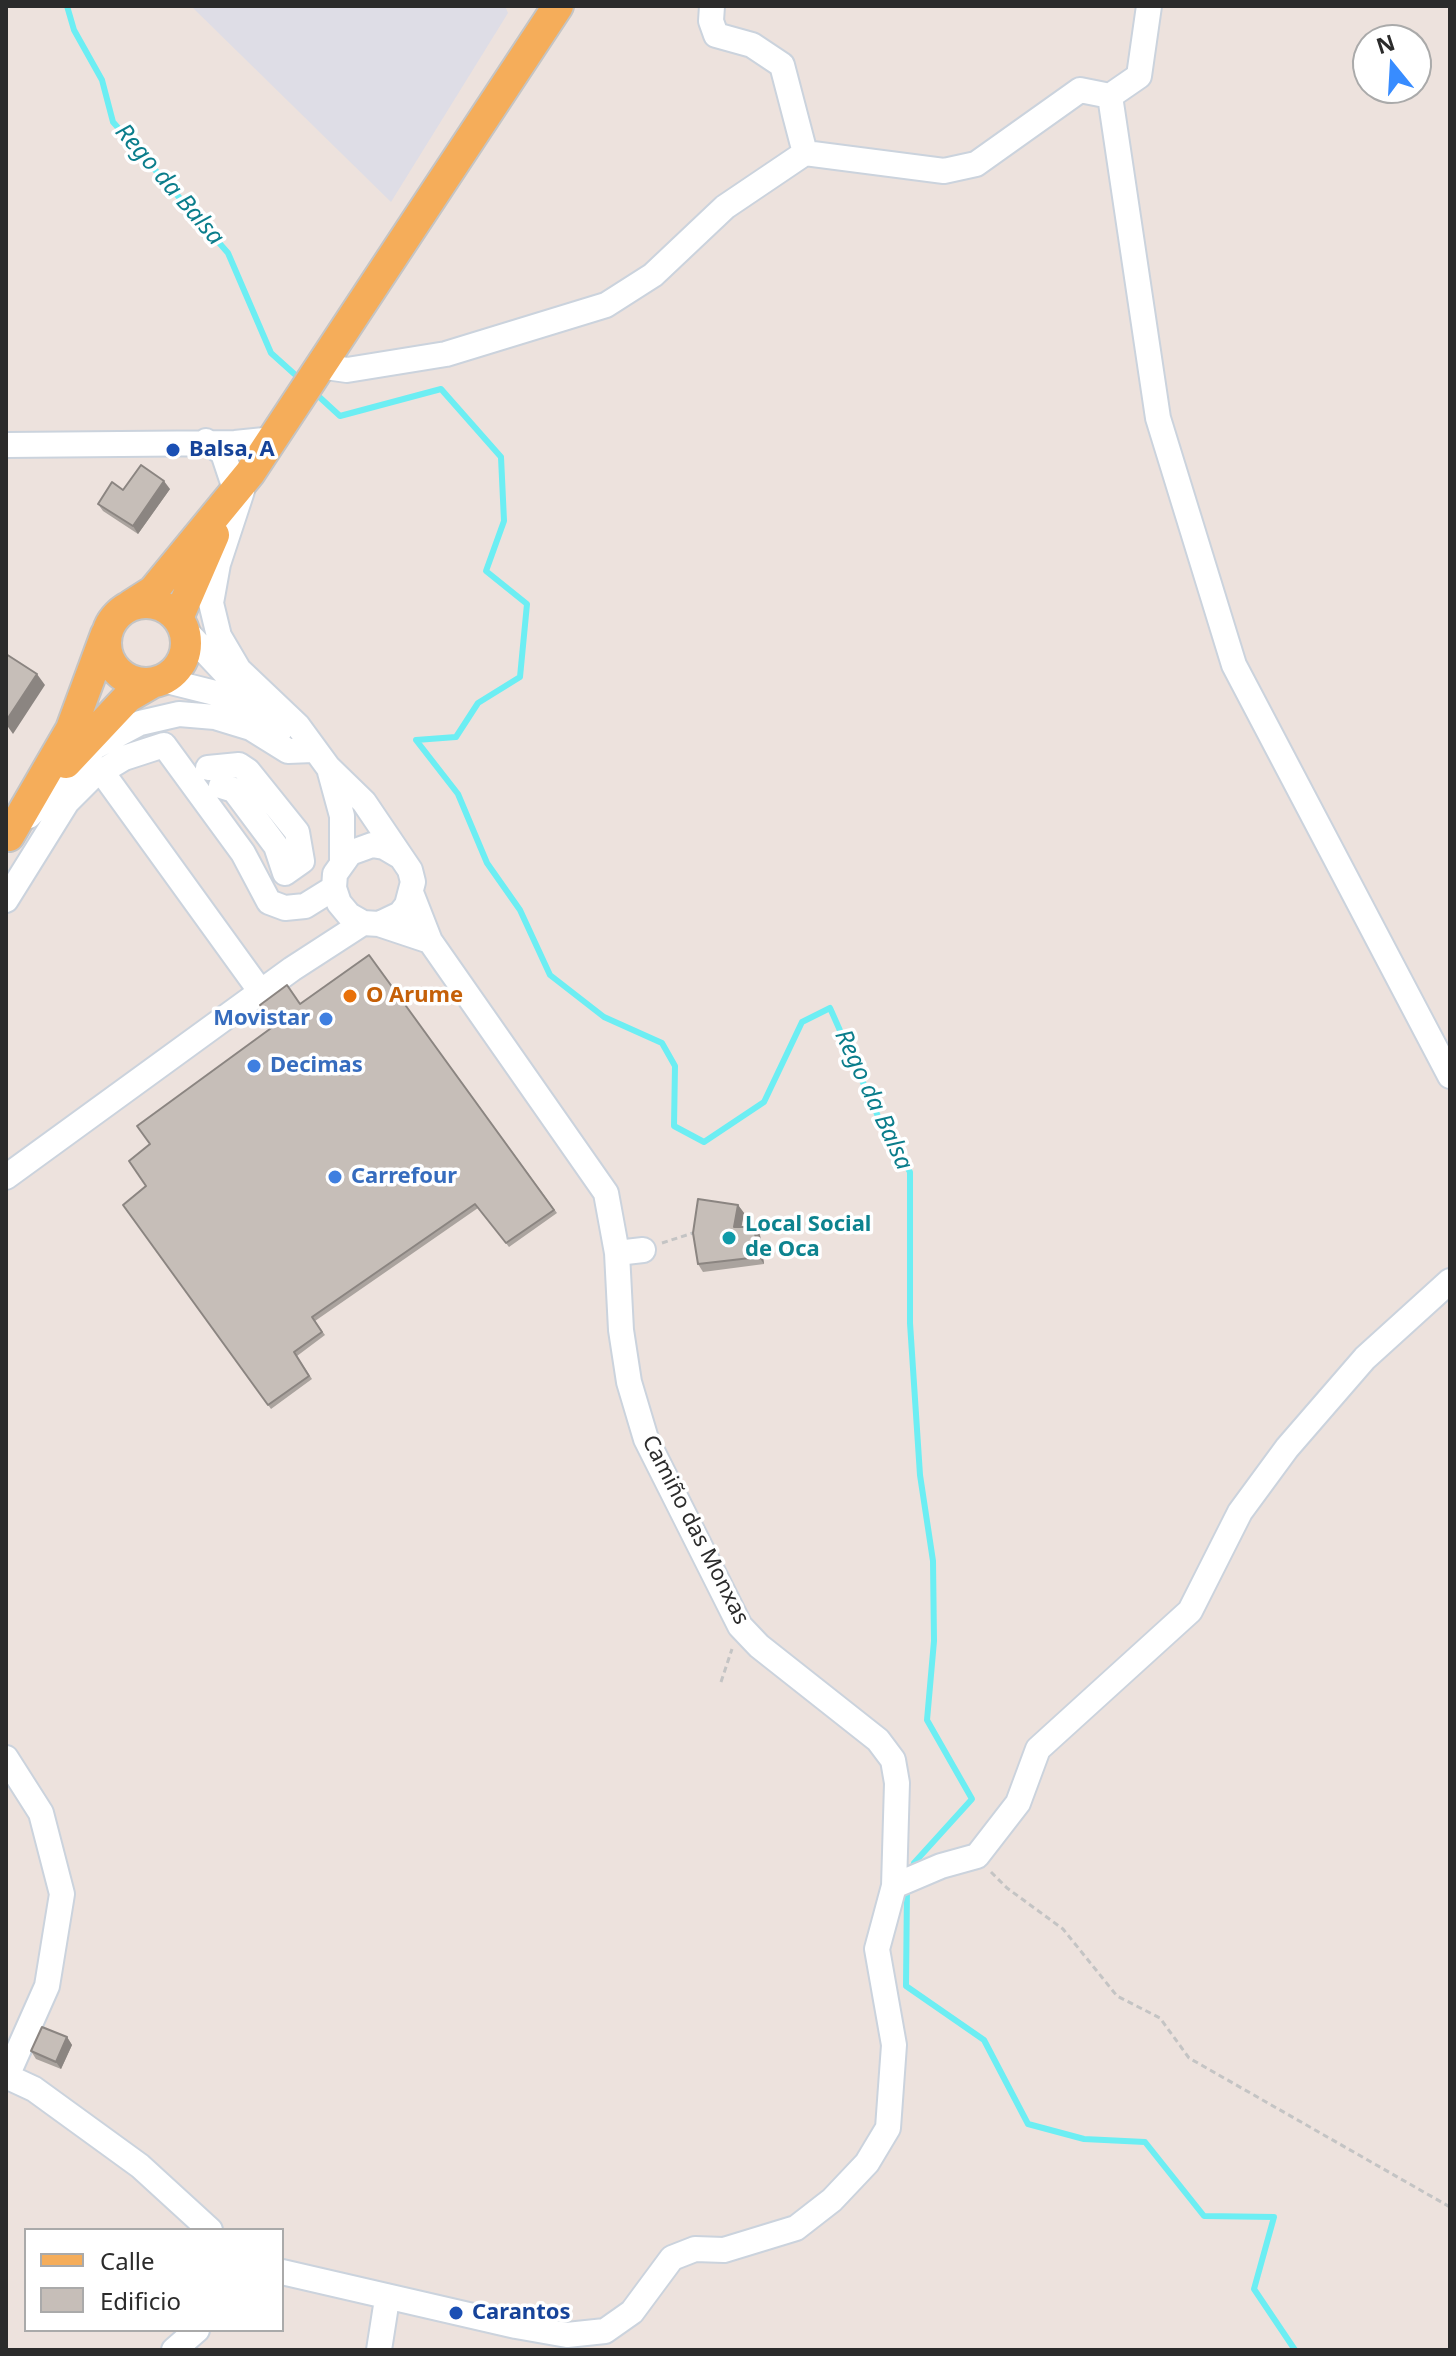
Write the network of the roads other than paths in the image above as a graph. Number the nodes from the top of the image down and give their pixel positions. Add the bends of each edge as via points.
1 (558, 6) edge
2 (712, 6) edge
3 (1149, 6) edge
4 (1110, 96) junction
5 (805, 153) junction
6 (319, 366) junction
7 (274, 439) junction
8 (206, 441) junction
9 (6, 445) edge
10 (243, 482) junction
11 (131, 605) junction
12 (181, 623) junction
13 (106, 632) junction
14 (158, 681) junction
15 (321, 758) junction
16 (176, 762) junction
17 (102, 772) junction
18 (214, 777) junction
19 (8, 838) edge
20 (404, 860) junction
21 (342, 862) junction
22 (253, 873) junction
23 (285, 873) junction
24 (334, 888) junction
25 (412, 895) junction
26 (6, 900) edge
27 (371, 923) junction
28 (430, 941) junction
29 (261, 992) junction
30 (1450, 1076) edge
31 (6, 1177) edge
32 (643, 1250) road end
33 (617, 1253) junction
34 (1450, 1281) edge
35 (6, 1758) edge
36 (902, 1882) junction
37 (7, 2076) edge
38 (208, 2228) edge
39 (284, 2273) edge
40 (387, 2299) junction
41 (195, 2332) edge
42 (608, 2341) edge
43 (174, 2350) edge
44 (379, 2350) edge

1 - 6 main road
2 - 5 street via 716,35 752,45 782,65
3 - 4 street via 1139,76
4 - 5 street via 1080,90 976,164 944,171
4 - 30 street via 1158,418 1234,665
5 - 6 street via 725,207 653,275 606,305 446,354 347,370
6 - 7 main road
7 - 8 street
7 - 10 main road
8 - 9 street
8 - 10 street via 223,453
10 - 11 main road via 153,591
10 - 12 main road via 201,559
10 - 15 street via 211,603 219,636 239,670 298,726
11 - 12 main road via 157,604
11 - 13 main road
12 - 14 main road via 185,654 173,673
12 - 15 street via 223,674
13 - 14 main road via 105,646 115,670 138,683
13 - 19 main road via 71,729
14 - 15 street via 219,694 251,709
14 - 19 main road via 128,697 85,739
15 - 19 street via 288,751 251,728 215,717 179,714 140,723 95,747
15 - 20 street via 364,802
15 - 21 street via 340,805
16 - 17 street via 164,745 124,758
16 - 18 street via 195,759
16 - 22 street
17 - 26 street via 67,802
17 - 29 street
18 - 23 street
18 - 23 street via 239,765 297,832 302,861
20 - 21 street via 372,845
20 - 25 street
21 - 24 street
22 - 23 street via 272,881
22 - 24 street via 269,902 285,908 305,906
24 - 27 street via 349,915
25 - 27 street via 400,914
25 - 28 street, Camiño das Monxas
27 - 28 street
27 - 29 street
28 - 33 street, Camiño das Monxas via 606,1193
29 - 31 street
32 - 33 street
33 - 36 street, Camiño das Monxas via 625,1356 646,1439 740,1626 878,1740 893,1760
34 - 36 street via 1365,1358 1287,1448 1240,1512 1190,1611 1038,1749 1018,1803 977,1856
35 - 37 street via 41,1813 62,1894 47,1986
36 - 42 street, Camiño das Monxas via 877,1949 894,2045 888,2128 867,2163 796,2228 724,2250 695,2249 672,2258
37 - 38 street via 34,2089 140,2166
39 - 40 street
40 - 42 street
40 - 44 street
41 - 43 street

